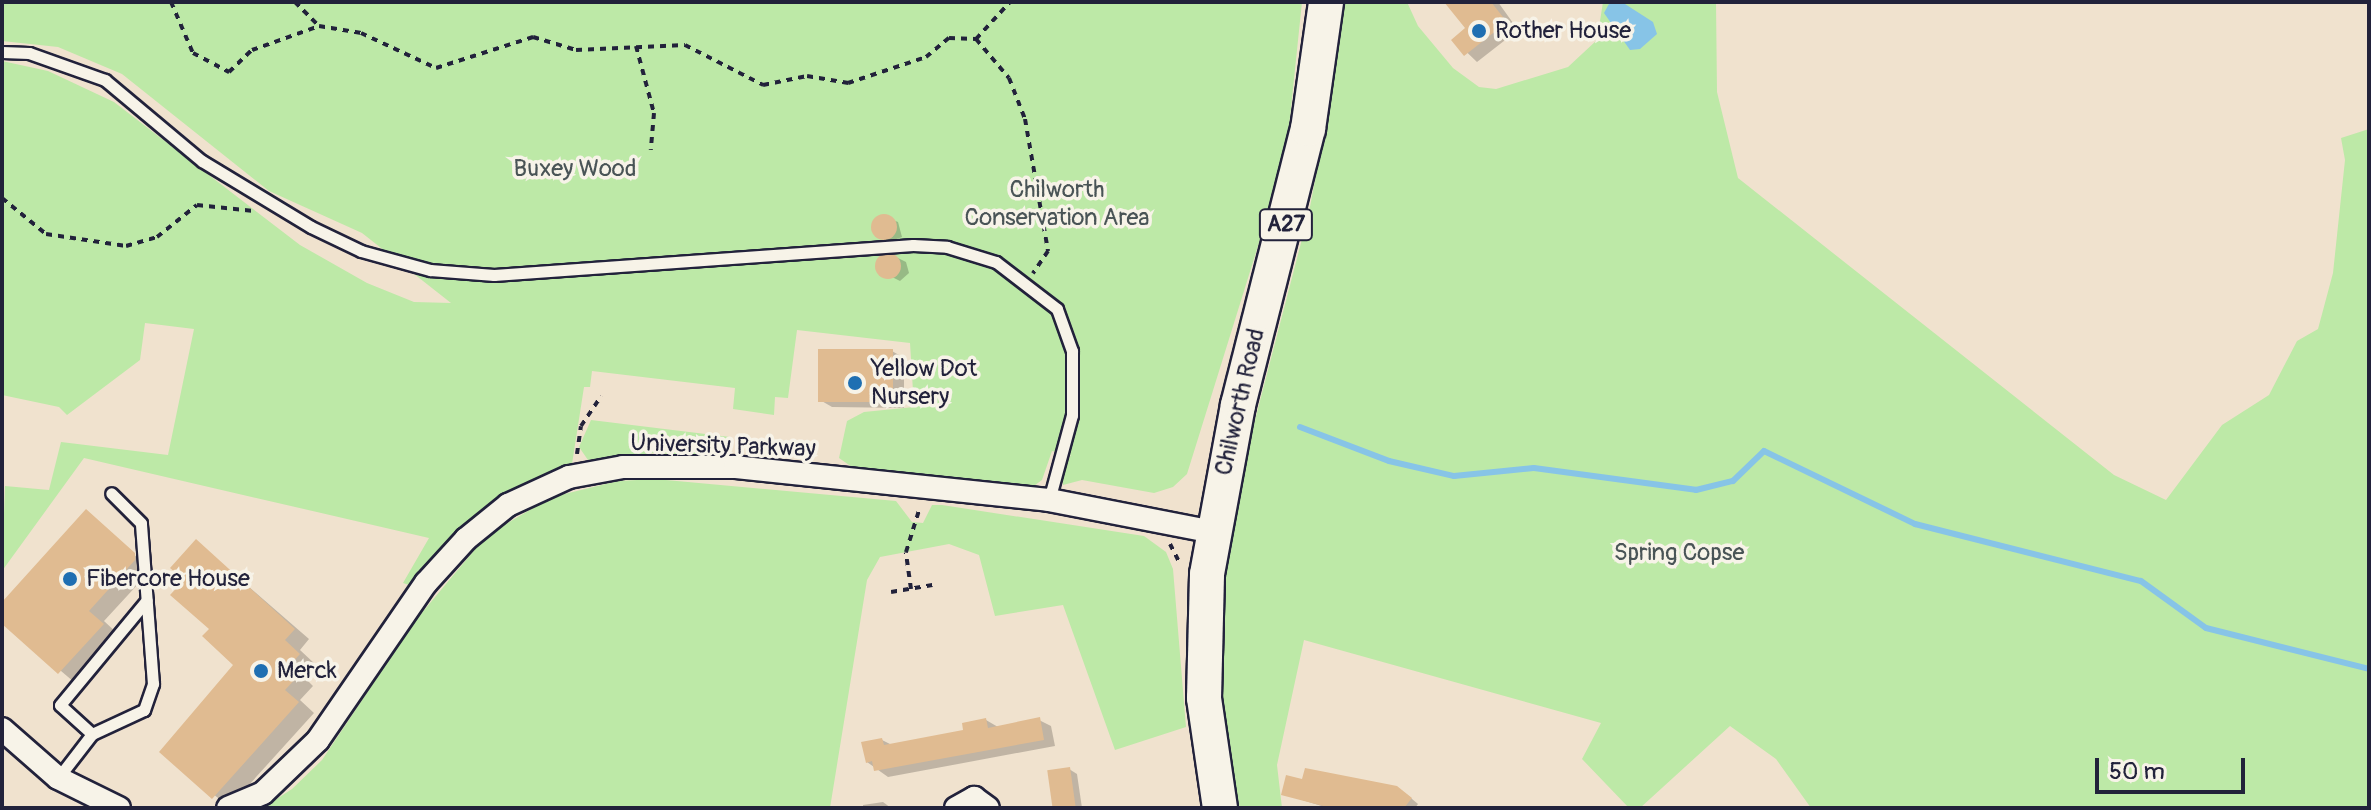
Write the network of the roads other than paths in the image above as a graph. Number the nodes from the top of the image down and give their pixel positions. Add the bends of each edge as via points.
1 (1326, 2) edge
2 (2, 52) edge
3 (111, 493) dead end
4 (1049, 500) junction
5 (1213, 532) junction
6 (147, 600) junction
7 (2, 729) edge
8 (92, 734) junction
9 (58, 778) junction
10 (119, 808) edge
11 (228, 808) edge
12 (956, 808) edge
13 (988, 808) edge
14 (1220, 808) edge

1 - 5 main road, Chilworth Road / A27 via 1308,129 1247,368
2 - 4 lane via 29,53 105,80 202,161 276,206 361,251 430,270 494,275 913,245 947,247 996,262 1057,309 1075,370 1072,415
3 - 6 lane via 141,523
4 - 5 street, University Parkway
4 - 11 street, University Parkway via 735,467 657,465 582,474 544,486 486,520 426,583 318,740 263,793
5 - 14 main road, Chilworth Road / A27 via 1202,654 1208,743
6 - 8 lane via 153,684 144,710
6 - 8 lane via 60,705
7 - 9 street
8 - 9 lane
9 - 10 street
12 - 13 street via 974,798

